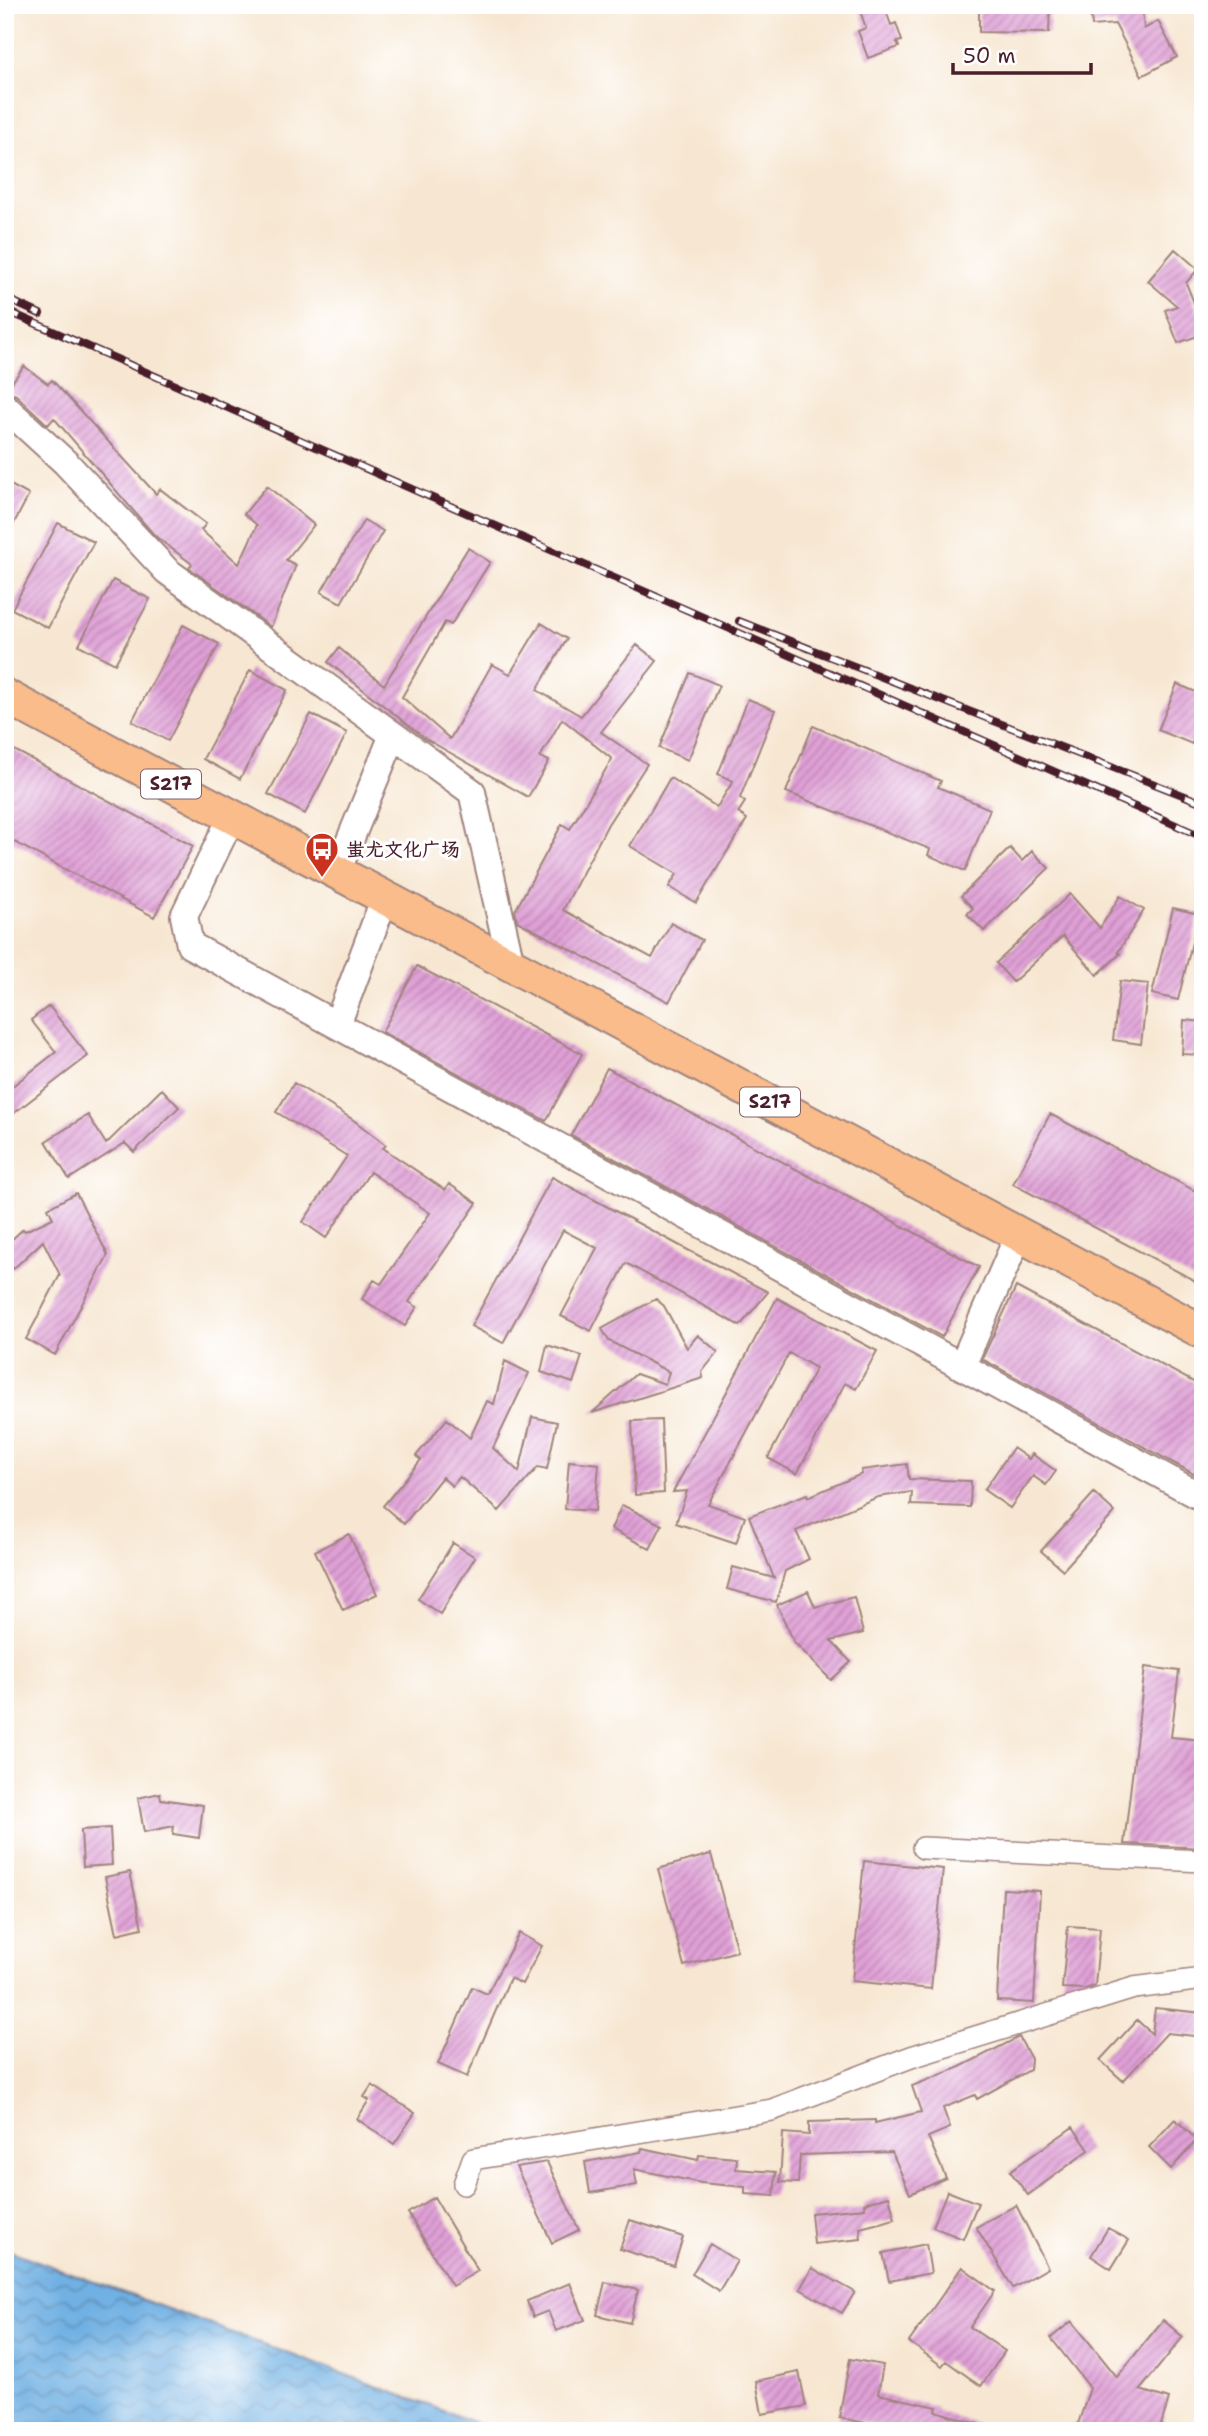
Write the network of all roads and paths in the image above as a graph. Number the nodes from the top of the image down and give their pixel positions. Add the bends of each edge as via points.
1 (5, 407) edge
2 (5, 696) edge
3 (393, 735) junction
4 (232, 816) junction
5 (337, 872) junction
6 (385, 897) junction
7 (511, 964) junction
8 (337, 1025) junction
9 (1019, 1234) junction
10 (1203, 1332) edge
11 (962, 1366) junction
12 (1203, 1498) edge
13 (923, 1848) dead end
14 (1203, 1861) edge
15 (1203, 1979) edge
16 (464, 2184) dead end

1 - 3 street via 167,571
2 - 4 main road, S217
3 - 5 street
3 - 7 street via 472,792
4 - 5 main road, S217
4 - 8 street via 184,916 190,946
5 - 6 main road, S217
6 - 7 main road, S217
6 - 8 street
7 - 9 main road, S217
8 - 11 street
9 - 10 main road, S217
9 - 11 street
11 - 12 street
13 - 14 street
15 - 16 street via 1134,1988 911,2057 772,2110 473,2159

